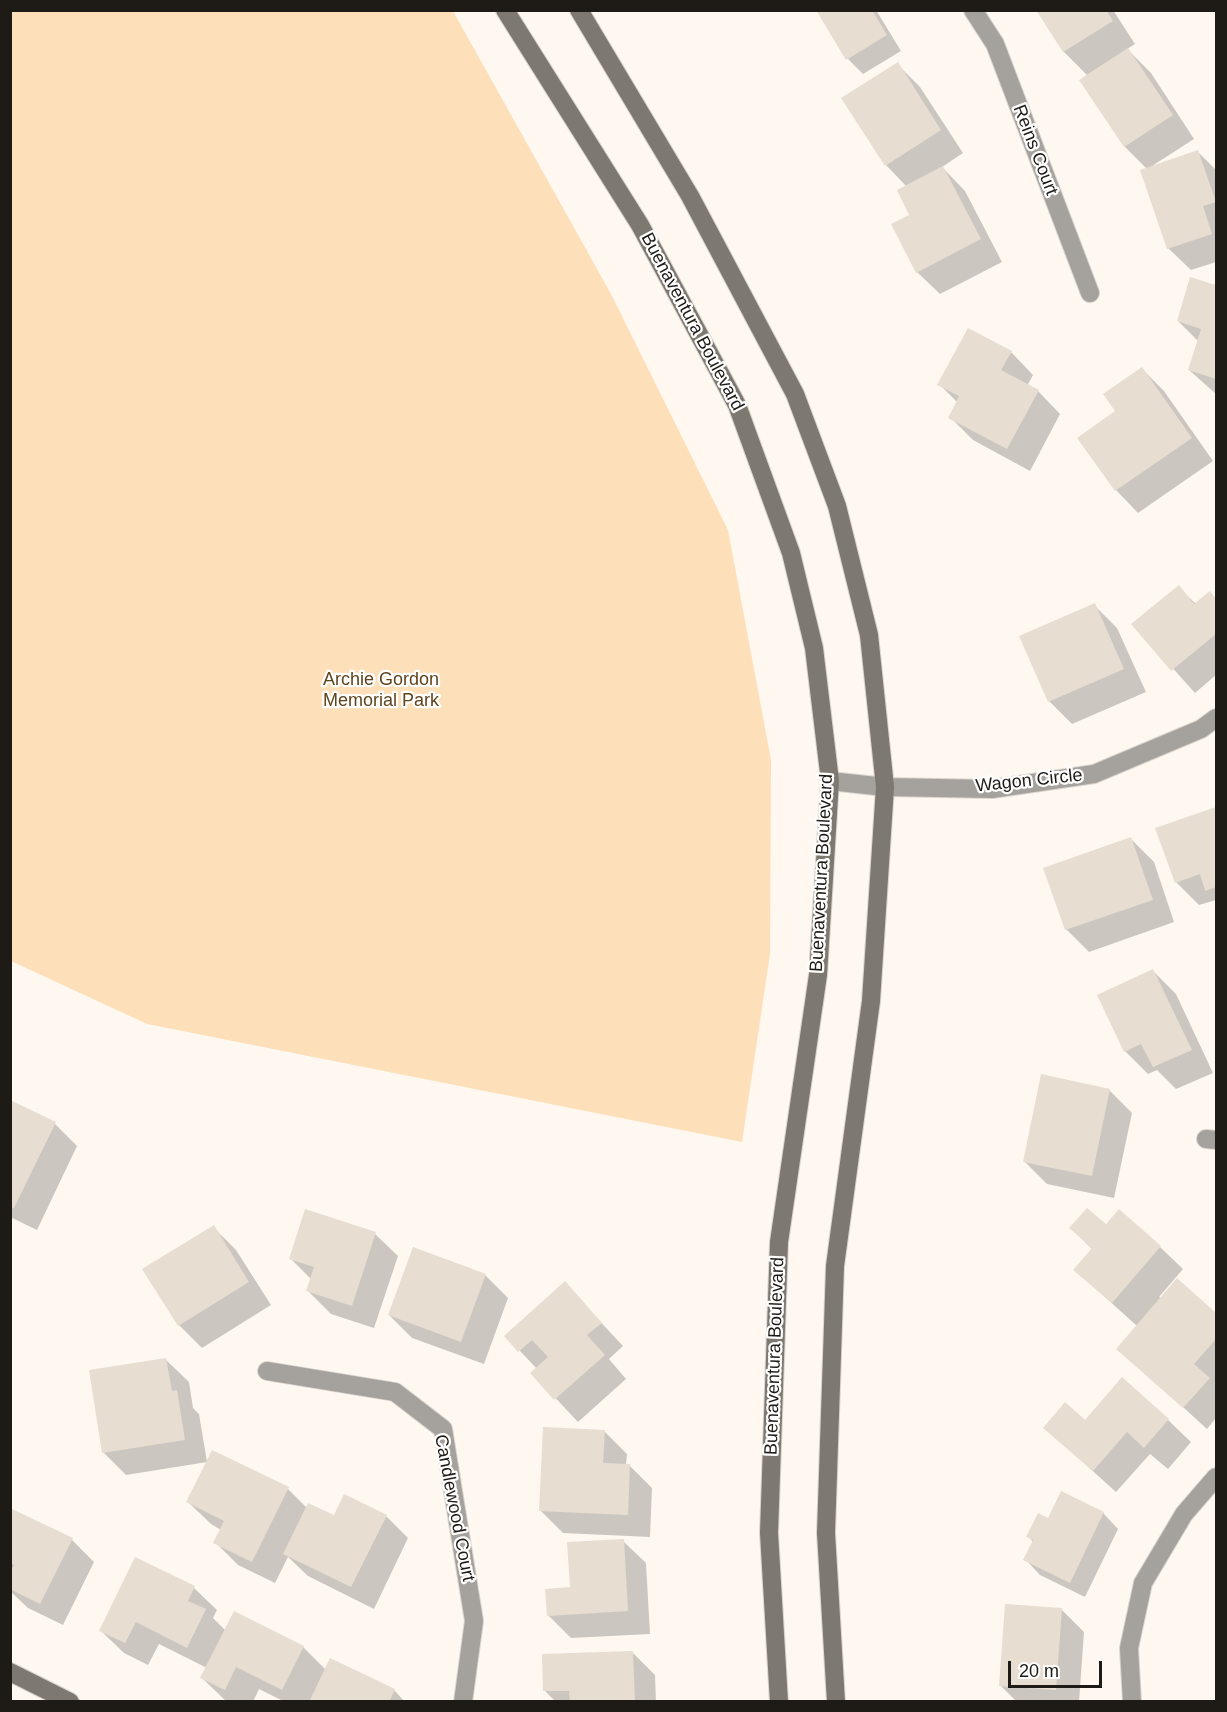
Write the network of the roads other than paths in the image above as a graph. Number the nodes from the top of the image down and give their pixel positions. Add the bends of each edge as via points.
1 (505, 10) edge
2 (579, 10) edge
3 (973, 10) edge
4 (1090, 293) dead end
5 (1216, 718) edge
6 (830, 781) junction
7 (885, 787) junction
8 (267, 1371) dead end
9 (1216, 1477) edge
10 (10, 1672) edge
11 (70, 1701) edge
12 (463, 1701) edge
13 (779, 1701) edge
14 (836, 1701) edge
15 (1132, 1701) edge

1 - 6 main road, Buenaventura Boulevard via 640,225 737,405 791,554 814,648
2 - 7 main road via 690,196 795,394 837,506 869,635
3 - 4 street, Reins Court via 994,44
5 - 7 street, Wagon Circle via 1201,729 1094,774 992,789
6 - 7 street, Wagon Circle
6 - 13 main road, Buenaventura Boulevard via 818,975 779,1242 769,1533
7 - 14 main road via 871,1001 835,1266 826,1533
8 - 12 street, Candlewood Court via 395,1392 443,1429 474,1621
9 - 15 street via 1184,1514 1143,1583 1129,1648
10 - 11 main road

